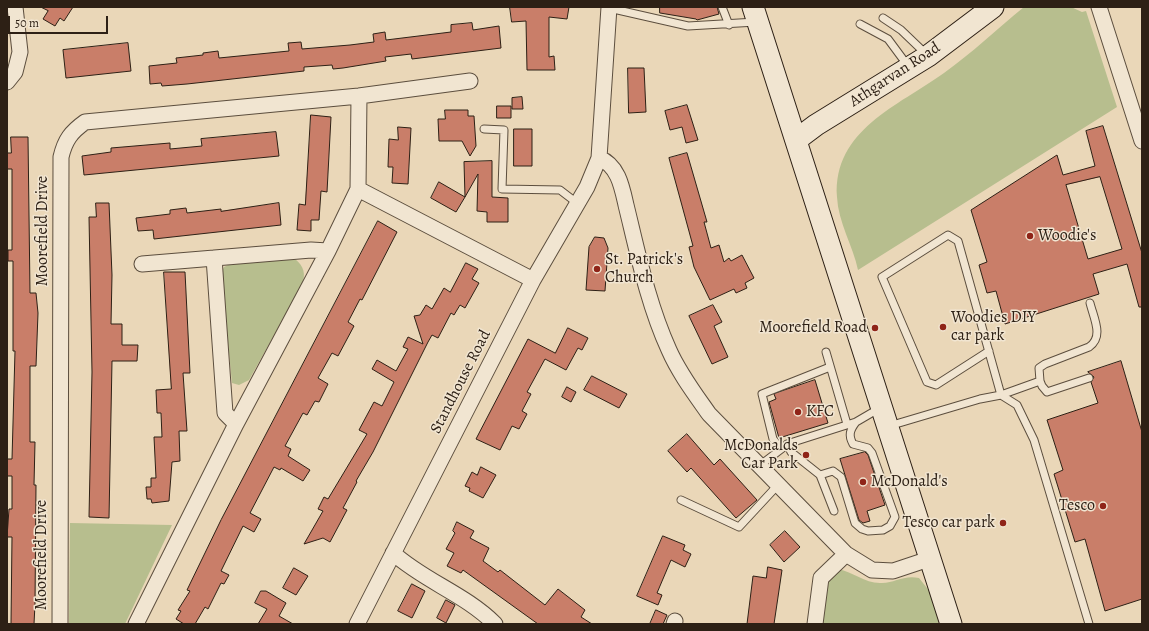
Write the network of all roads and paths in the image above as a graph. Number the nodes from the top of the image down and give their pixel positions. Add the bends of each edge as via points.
1 (16, 7) edge
2 (609, 7) edge
3 (722, 7) edge
4 (1098, 7) edge
5 (981, 13) edge
6 (755, 15) edge
7 (883, 18) dead end
8 (860, 24) dead end
9 (729, 25) junction
10 (928, 56) junction
11 (909, 68) junction
12 (470, 81) dead end
13 (7, 82) edge
14 (359, 96) junction
15 (484, 129) dead end
16 (796, 140) junction
17 (1142, 141) edge
18 (600, 158) junction
19 (358, 189) junction
20 (577, 203) junction
21 (328, 251) junction
22 (214, 258) junction
23 (142, 264) dead end
24 (533, 280) junction
25 (1090, 303) dead end
26 (989, 351) junction
27 (826, 352) dead end
28 (830, 367) junction
29 (1089, 378) dead end
30 (1040, 381) junction
31 (1002, 395) junction
32 (884, 417) junction
33 (856, 422) junction
34 (236, 424) junction
35 (847, 424) junction
36 (784, 446) junction
37 (759, 467) junction
38 (820, 475) junction
39 (777, 486) junction
40 (681, 500) dead end
41 (834, 511) dead end
42 (393, 553) junction
43 (846, 554) junction
44 (929, 559) junction
45 (142, 622) edge
46 (60, 624) edge
47 (357, 624) edge
48 (495, 624) edge
49 (815, 624) edge
50 (951, 624) edge
51 (1089, 624) edge

1 - 13 street via 20,52 15,72
2 - 9 lane via 688,26
2 - 18 street
3 - 9 lane
4 - 17 street
5 - 10 main road, Athgarvan Road
6 - 9 lane
6 - 16 main road
7 - 10 lane via 901,30
8 - 11 lane via 888,39
10 - 11 main road, Athgarvan Road
11 - 16 main road, Athgarvan Road
12 - 14 street, Moorefield Drive
14 - 19 street
14 - 46 street, Moorefield Drive via 85,122 64,142 61,157
15 - 20 lane via 504,130 502,189 560,190
16 - 32 main road
18 - 20 street, Standhouse Road
18 - 37 street via 609,161 620,180 649,297 669,351 692,391 709,414
19 - 21 street
19 - 24 street
20 - 24 street, Standhouse Road
21 - 22 street via 311,250
21 - 34 street
22 - 23 street
22 - 34 street via 225,413
24 - 42 street, Standhouse Road
25 - 30 lane via 1098,337 1095,343 1039,368
26 - 26 lane via 958,241 948,234 882,277 927,382 936,385
26 - 31 lane
27 - 28 lane
28 - 35 lane
28 - 36 lane via 762,394 772,439
29 - 30 lane via 1047,392
30 - 31 lane
31 - 32 lane
31 - 51 lane via 1017,405 1034,440
32 - 33 lane
32 - 44 main road
33 - 35 lane
33 - 38 lane via 850,431 850,439 853,444 868,448 872,453 894,512 895,517 890,526 882,530 862,529 855,523 841,477 833,471
34 - 45 street via 145,603
35 - 36 lane
36 - 37 lane
36 - 38 lane
37 - 39 street
38 - 41 lane
39 - 40 lane via 739,527
39 - 43 street
42 - 47 street, Standhouse Road
42 - 48 street via 422,575 481,610
43 - 44 street via 872,570 893,571
43 - 49 street via 821,578
44 - 50 main road

